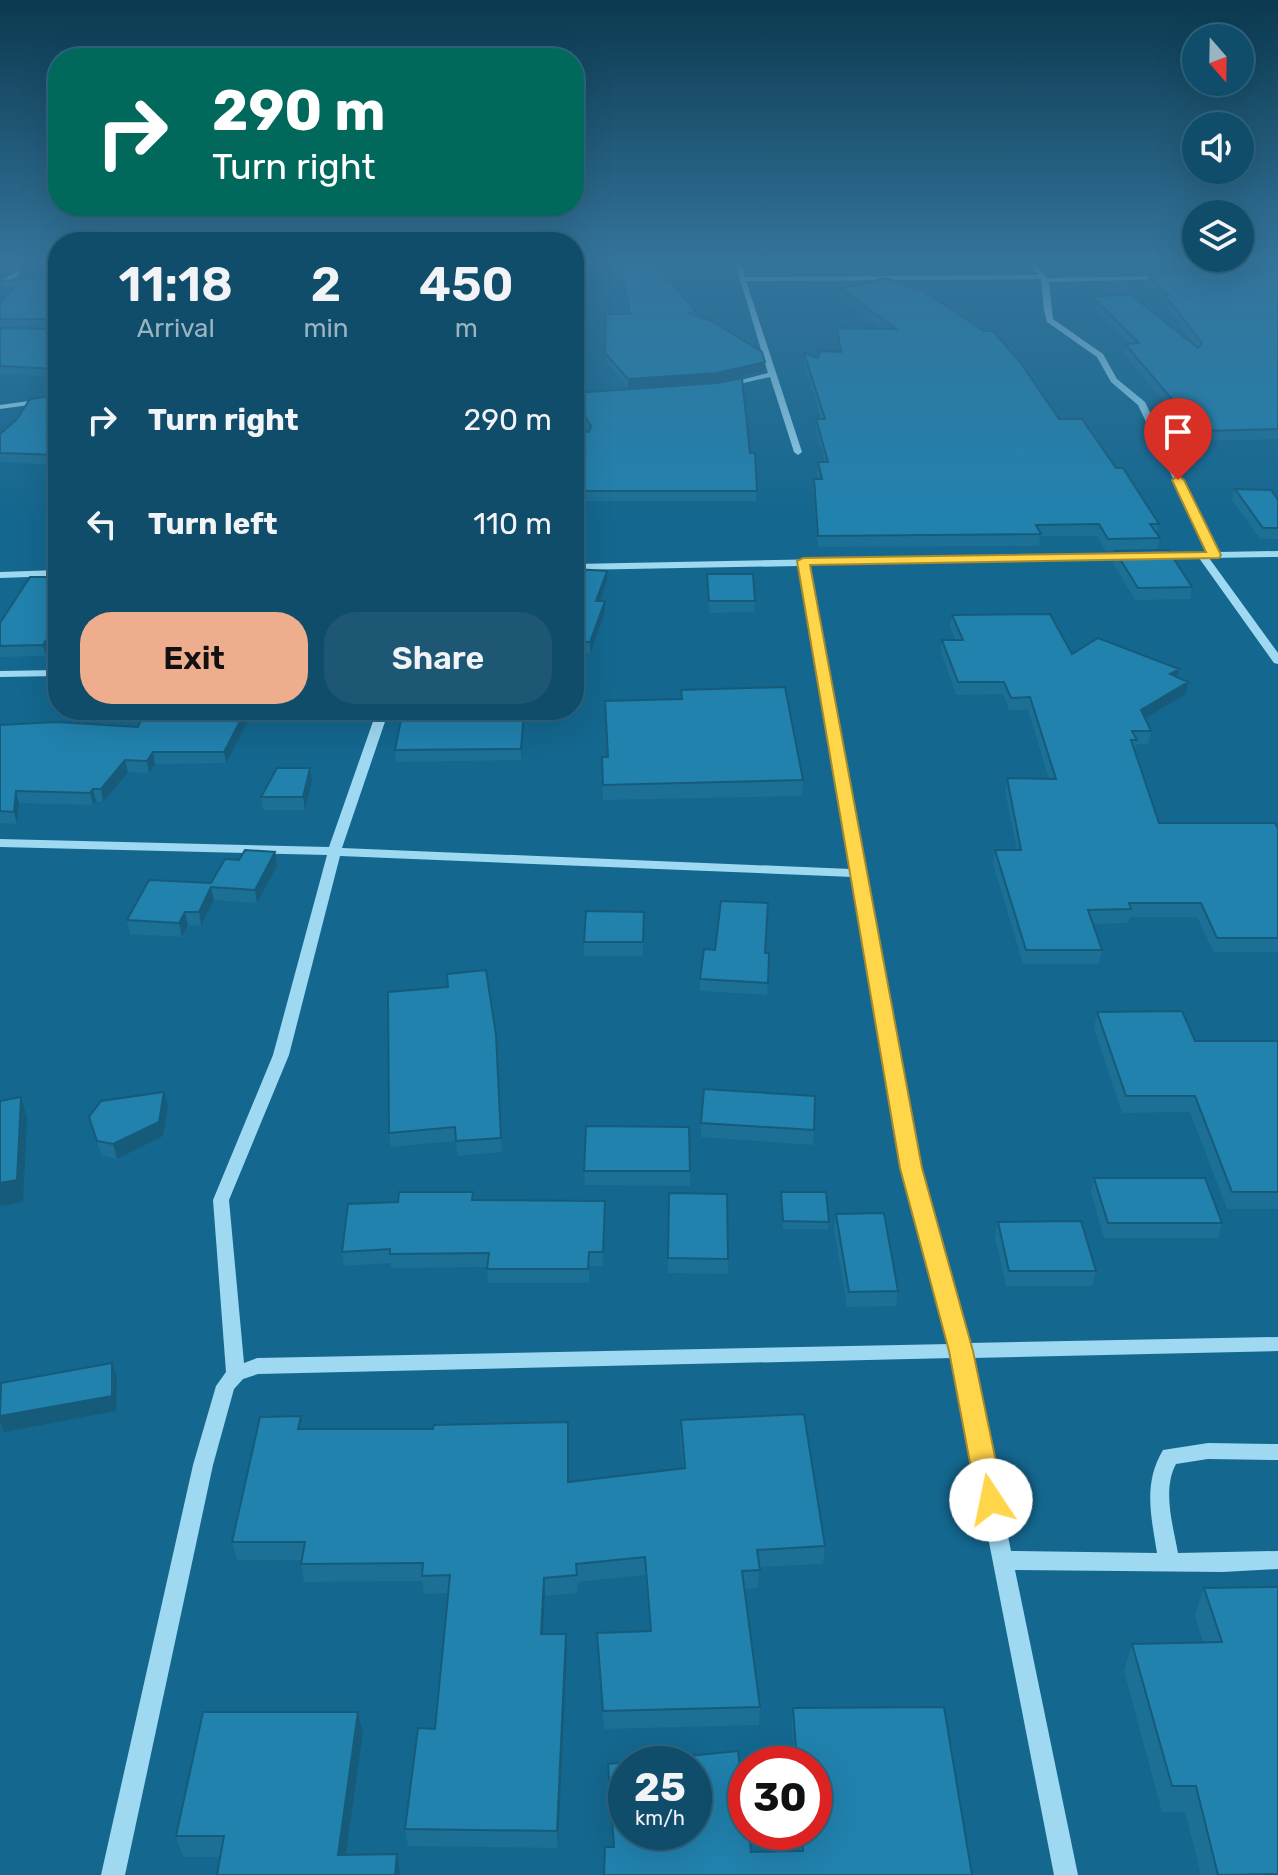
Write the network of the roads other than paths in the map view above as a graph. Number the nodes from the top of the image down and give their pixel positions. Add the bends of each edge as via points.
1 (764, 346) edge
2 (1087, 346) edge
3 (773, 374) junction
4 (717, 387) edge
5 (48, 400) edge
6 (0, 407) edge
7 (798, 452) dead end
8 (1278, 554) edge
9 (1208, 555) junction
10 (803, 561) junction
11 (584, 567) edge
12 (48, 573) edge
13 (0, 575) edge
14 (1278, 661) edge
15 (48, 673) edge
16 (0, 674) edge
17 (380, 720) edge
18 (0, 843) edge
19 (334, 852) junction
20 (858, 873) junction
21 (1278, 1344) edge
22 (961, 1351) junction
23 (236, 1374) junction
24 (1278, 1452) edge
25 (1002, 1560) junction
26 (1169, 1560) junction
27 (1278, 1560) edge
28 (113, 1875) edge
29 (1066, 1875) edge

1 - 3 street
2 - 9 street via 1142,404
3 - 4 street
3 - 7 street
5 - 6 street
8 - 9 street
9 - 10 street
9 - 14 street
10 - 11 street
10 - 20 street
12 - 13 street
15 - 16 street
17 - 19 street
18 - 19 street
19 - 20 street
19 - 23 street via 281,1055 221,1200
20 - 22 street via 911,1168
21 - 22 street
22 - 23 street via 257,1366
22 - 25 street
23 - 28 street via 225,1386 203,1465
24 - 26 street via 1170,1456 1161,1467 1160,1492
25 - 26 street
25 - 29 street
26 - 27 street

